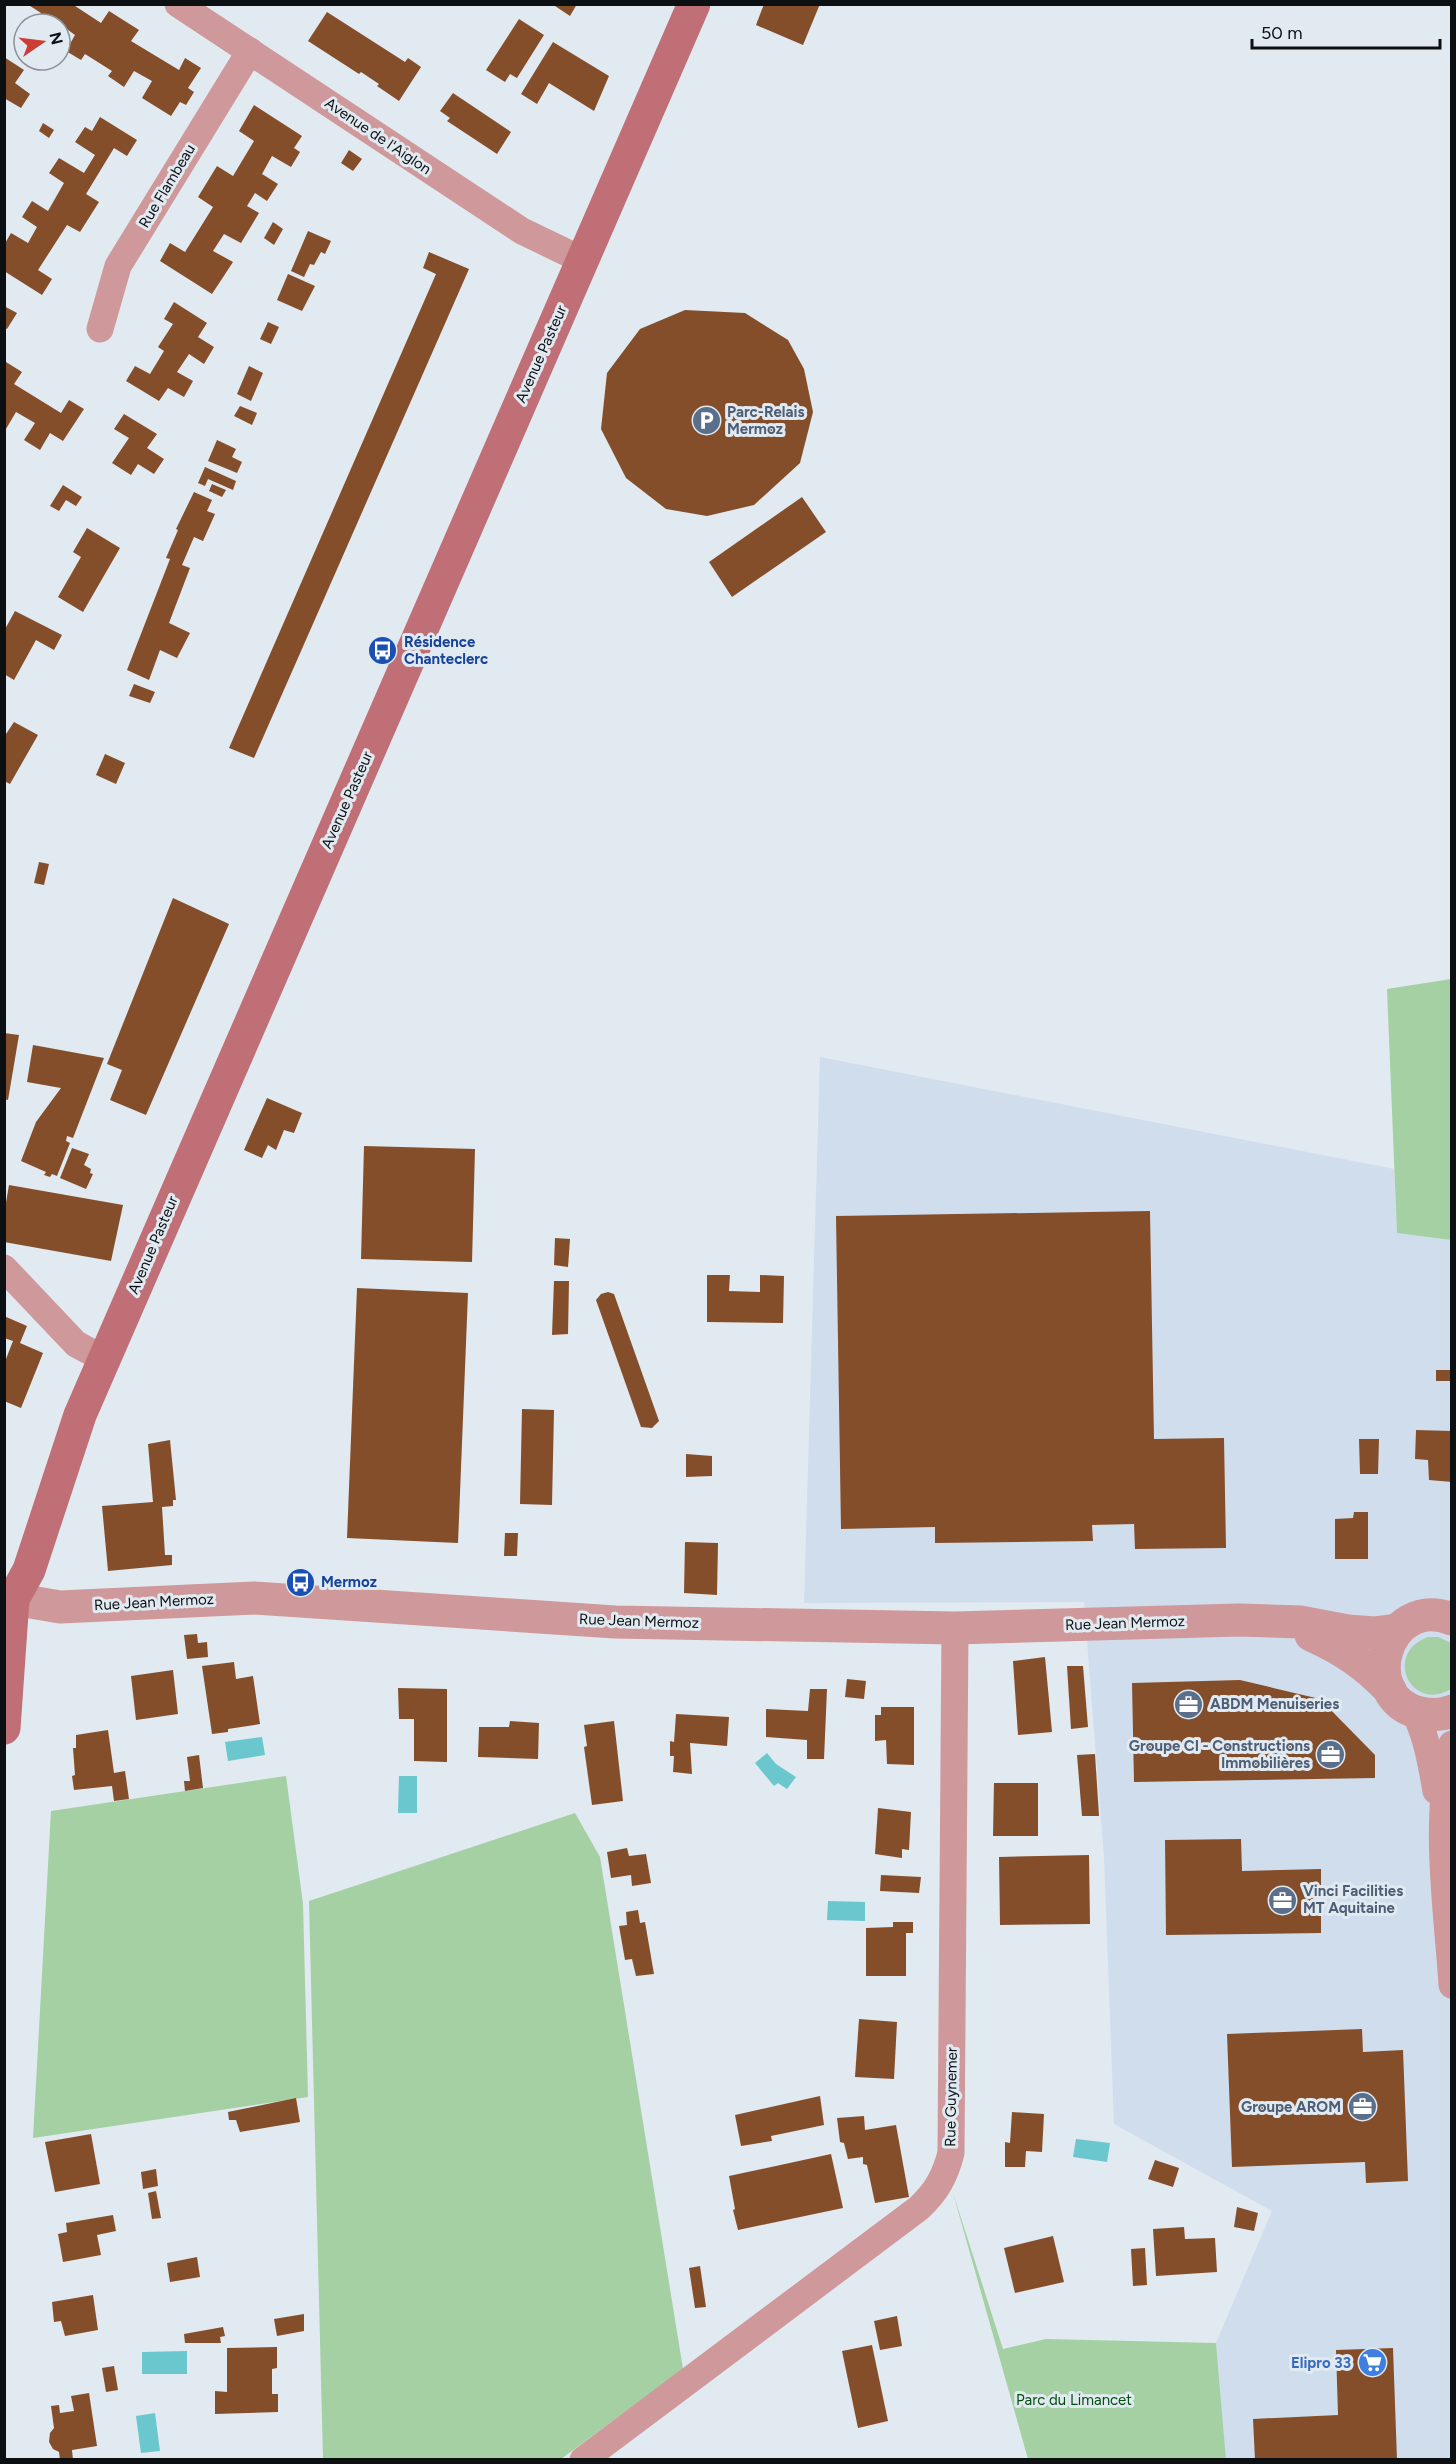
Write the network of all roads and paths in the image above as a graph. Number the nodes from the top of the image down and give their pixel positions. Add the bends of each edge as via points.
1 (178, 4) edge
2 (694, 4) edge
3 (250, 51) junction
4 (582, 260) junction
5 (100, 329) dead end
6 (4, 1268) edge
7 (104, 1359) junction
8 (9, 1601) edge
9 (1452, 1619) edge
10 (1276, 1621) junction
11 (955, 1628) junction
12 (1397, 1630) junction
13 (1390, 1690) junction
14 (1414, 1711) junction
15 (1452, 1711) edge
16 (4, 1728) edge
17 (1452, 1744) edge
18 (1442, 1825) junction
19 (1452, 1985) edge
20 (583, 2460) edge

1 - 3 street, Avenue de l'Aiglon
2 - 4 main road, Avenue Pasteur
3 - 4 street, Avenue de l'Aiglon via 522,231
3 - 5 street, Rue Flambeau via 118,266
4 - 7 main road, Avenue Pasteur
6 - 7 street via 76,1344
7 - 8 main road, Avenue Pasteur via 80,1415 28,1570
8 - 11 street, Rue Jean Mermoz via 60,1607 255,1598 615,1622
8 - 16 main road
9 - 12 street via 1427,1615
10 - 11 street, Rue Jean Mermoz
10 - 12 street, Rue Jean Mermoz via 1374,1633
10 - 13 street, Rue Jean Mermoz via 1340,1648
11 - 20 street, Rue Guynemer via 951,2153 945,2176 919,2208
12 - 13 street via 1384,1659 1384,1675
13 - 14 street, Rue Jean Mermoz
14 - 15 street via 1430,1715
14 - 18 street via 1429,1752
17 - 18 street via 1443,1790
18 - 19 street

